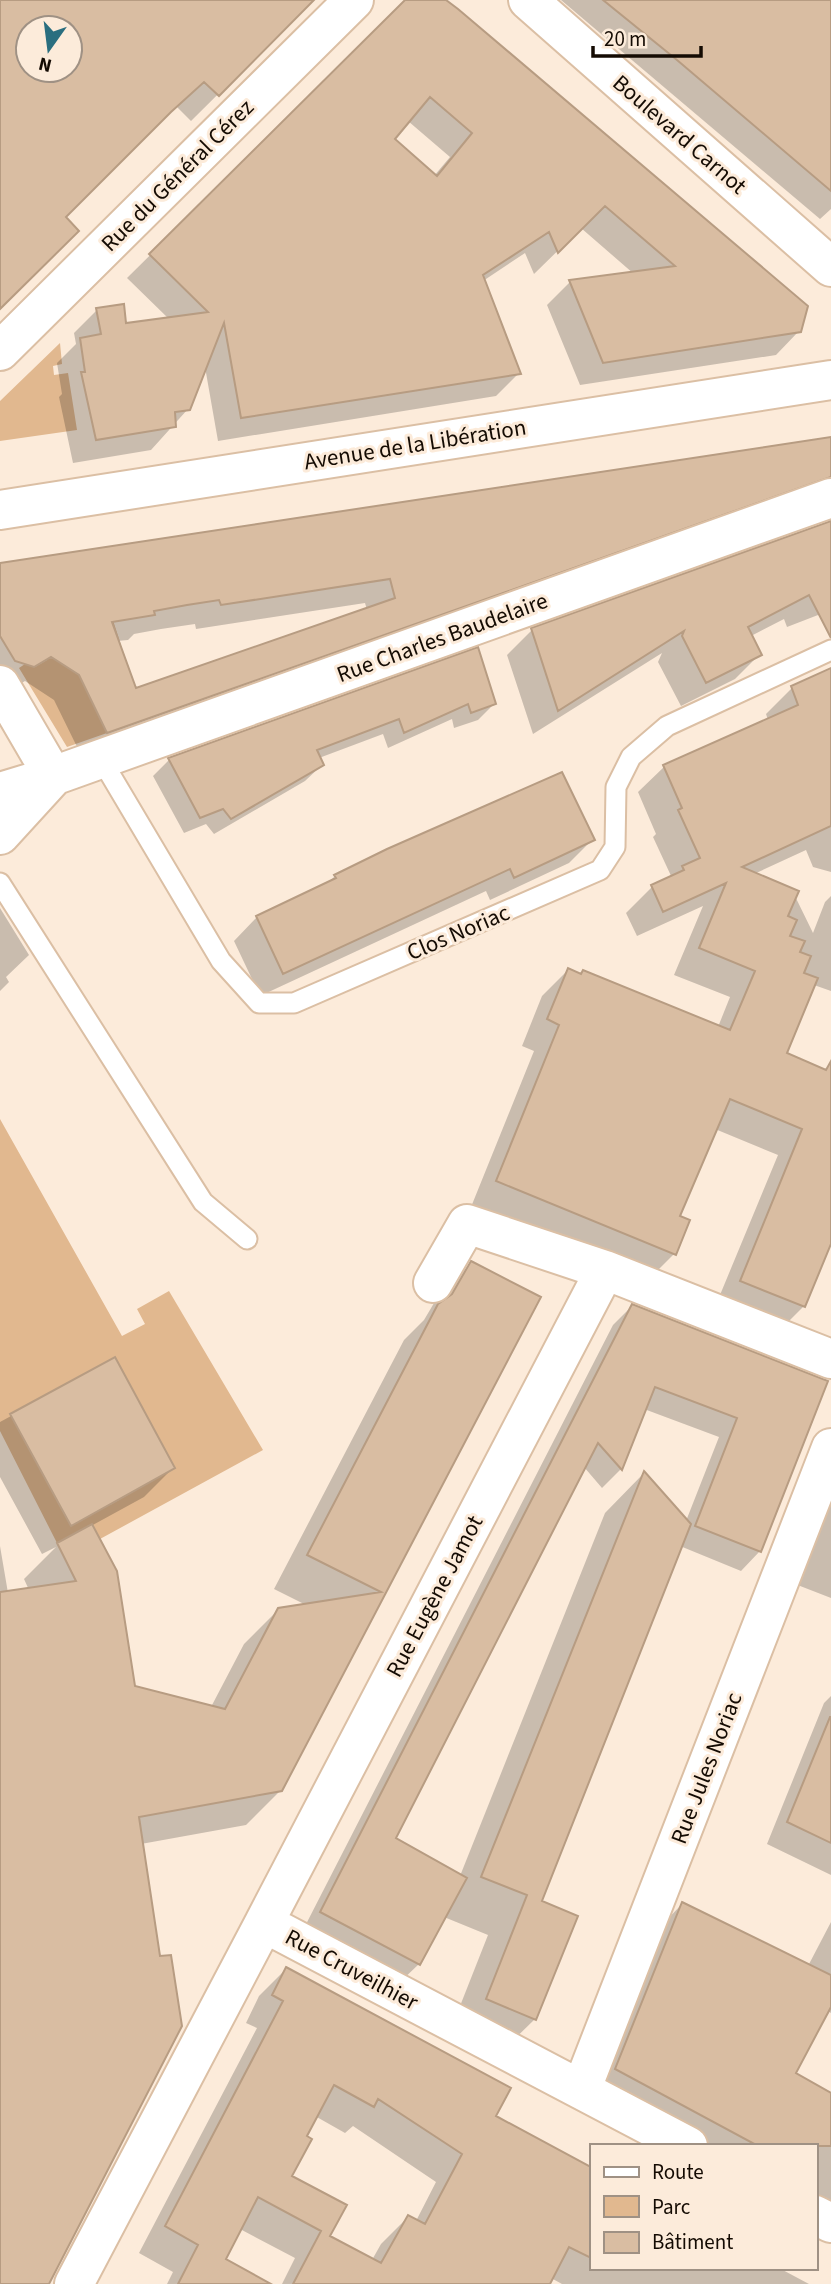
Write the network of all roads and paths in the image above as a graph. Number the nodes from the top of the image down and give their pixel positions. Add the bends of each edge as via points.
1 (354, 0) edge
2 (528, 0) edge
3 (830, 265) edge
4 (0, 351) edge
5 (831, 380) edge
6 (831, 498) edge
7 (0, 510) edge
8 (831, 650) edge
9 (0, 685) edge
10 (102, 759) junction
11 (54, 776) junction
12 (0, 792) edge
13 (0, 835) edge
14 (0, 883) edge
15 (247, 1240) dead end
16 (605, 1270) junction
17 (433, 1283) dead end
18 (831, 1359) edge
19 (831, 1448) edge
20 (264, 1923) junction
21 (582, 2088) junction
22 (684, 2144) edge
23 (74, 2284) edge

1 - 4 street, Rue du Général Cérez
2 - 3 street, Boulevard Carnot
5 - 7 street, Avenue de la Libération
6 - 10 street, Rue Charles Baudelaire
8 - 10 lane, Clos Noriac via 667,726 631,757 616,787 615,847 600,870 294,1003 259,1003 221,961
9 - 11 street
10 - 11 street, Rue Charles Baudelaire
11 - 12 street, Rue Charles Baudelaire
11 - 13 street
14 - 15 lane via 203,1202
16 - 17 street via 467,1224
16 - 18 street
16 - 20 street, Rue Eugène Jamot
19 - 21 street, Rue Jules Noriac
20 - 21 street, Rue Cruveilhier
20 - 23 street, Rue Cruveilhier
21 - 22 street, Rue Cruveilhier

